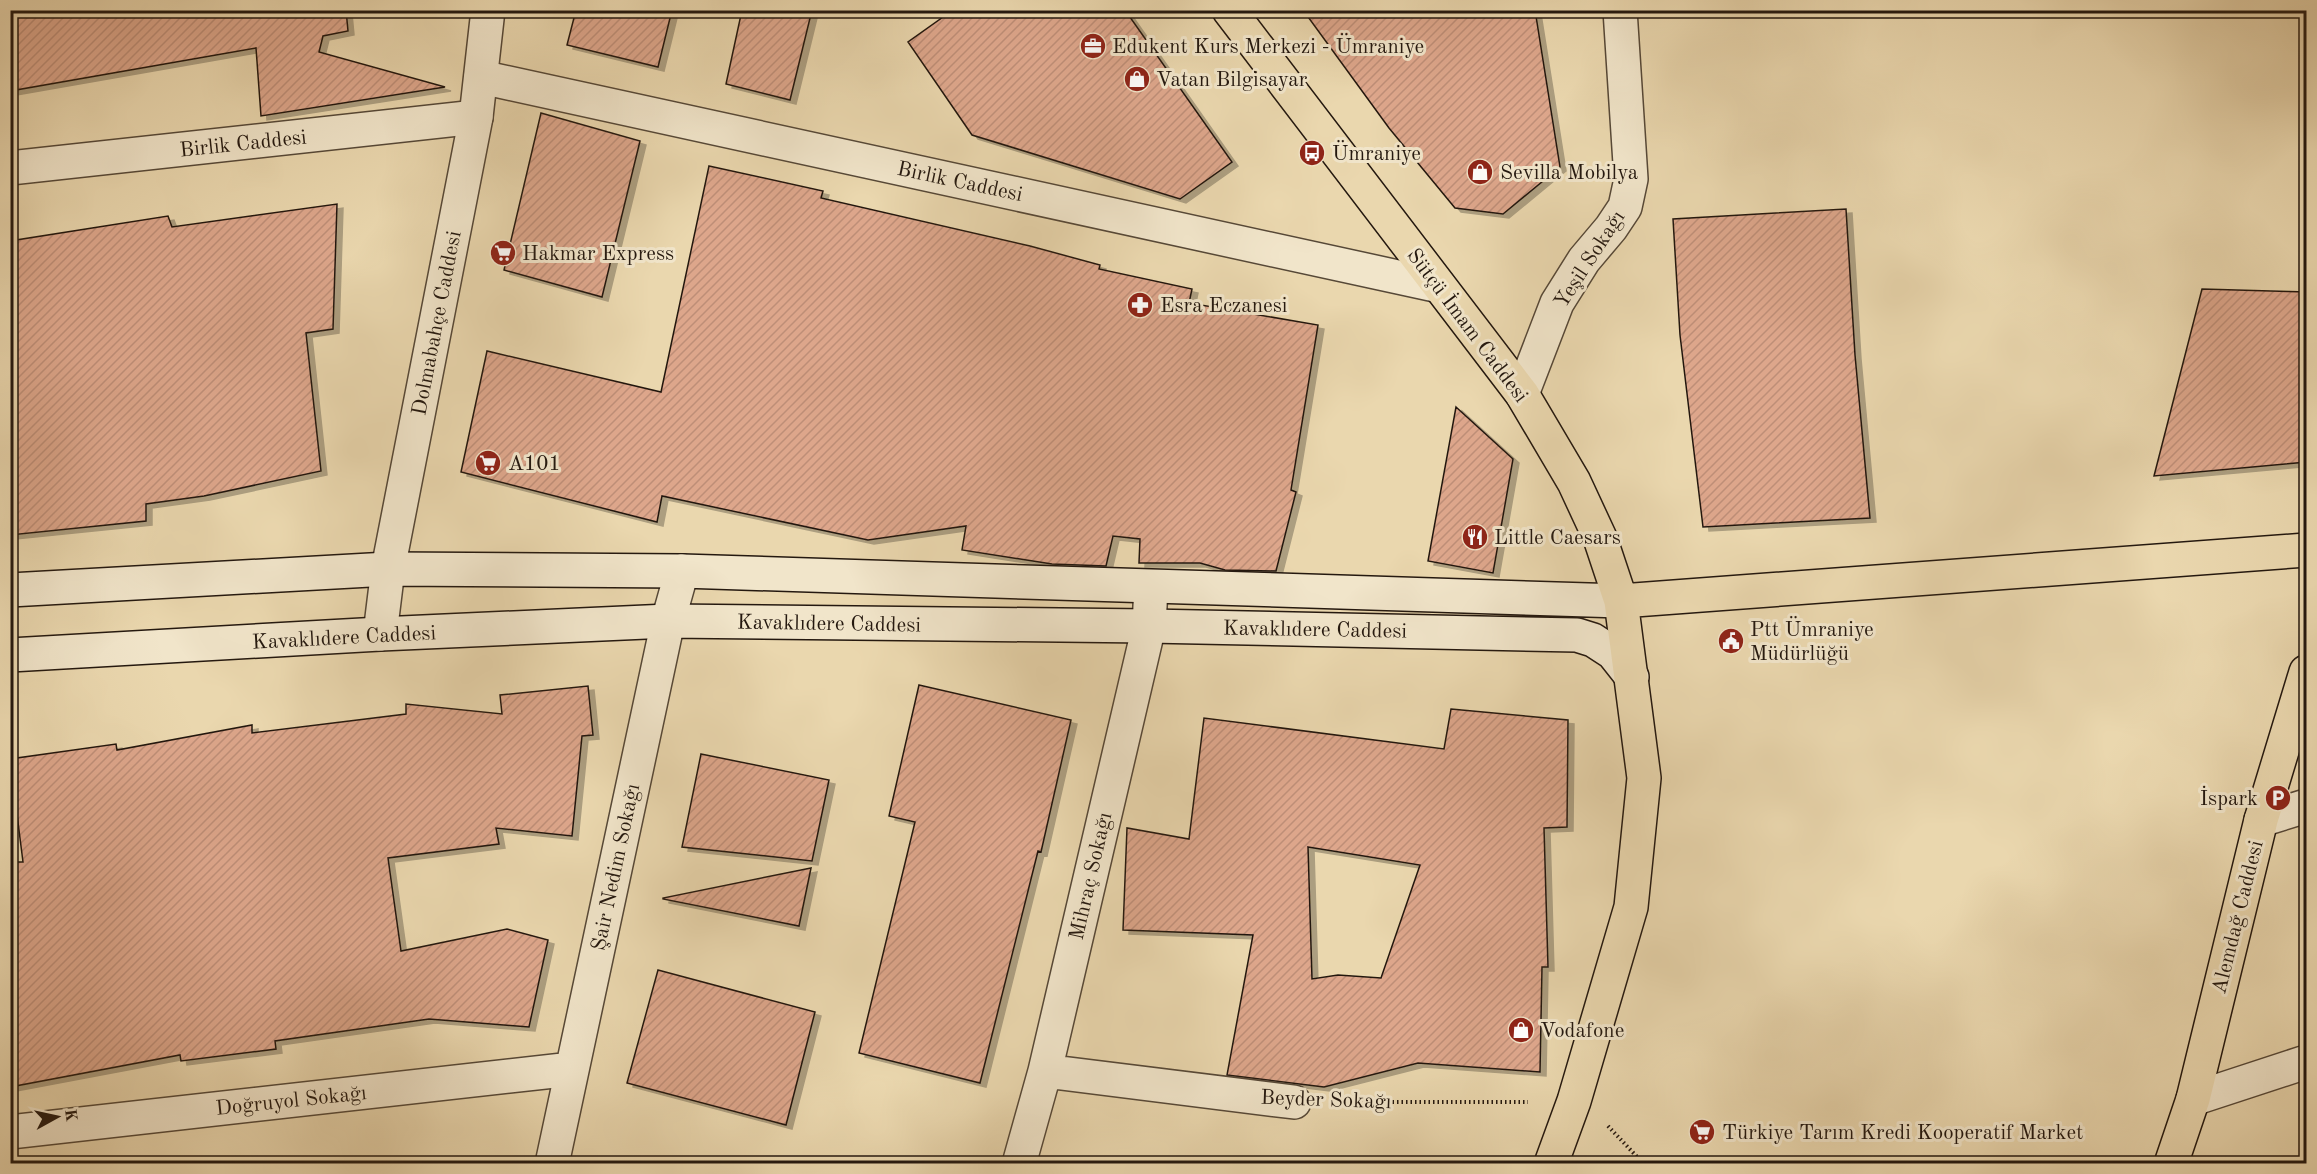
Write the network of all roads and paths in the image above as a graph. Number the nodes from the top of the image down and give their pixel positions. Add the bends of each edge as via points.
1 (488, 10) edge
2 (1229, 10) edge
3 (1620, 10) edge
4 (481, 77) junction
5 (476, 117) junction
6 (10, 168) edge
7 (1439, 286) junction
8 (1522, 394) junction
9 (2307, 550) edge
10 (388, 570) junction
11 (682, 571) junction
12 (1151, 587) junction
13 (10, 590) edge
14 (1622, 601) junction
15 (668, 621) junction
16 (1149, 626) junction
17 (380, 634) junction
18 (10, 656) edge
19 (2307, 672) edge
20 (1632, 677) junction
21 (2307, 806) edge
22 (2261, 820) junction
23 (2307, 1062) edge
24 (572, 1069) junction
25 (1045, 1071) junction
26 (2193, 1099) junction
27 (1574, 1101) junction
28 (1294, 1102) joint
29 (10, 1132) edge
30 (552, 1164) edge
31 (1019, 1164) edge
32 (1551, 1164) edge
33 (2171, 1164) edge

1 - 4 street, Dolmabahçe Caddesi
2 - 7 main road, Sütçü İmam Caddesi
3 - 8 street, Yeşil Sokağı via 1631,179 1625,207 1557,303
4 - 5 street, Dolmabahçe Caddesi
4 - 7 street, Birlik Caddesi
5 - 6 street, Birlik Caddesi
5 - 10 street, Dolmabahçe Caddesi
7 - 8 main road, Sütçü İmam Caddesi
8 - 14 main road, Sütçü İmam Caddesi via 1574,482
9 - 14 main road
10 - 11 street, Kavaklıdere Caddesi
10 - 13 street, Kavaklıdere Caddesi
10 - 17 street, Dolmabahçe Caddesi
11 - 12 street, Kavaklıdere Caddesi
11 - 15 street, Şair Nedim Sokağı
12 - 14 street, Kavaklıdere Caddesi
12 - 16 street, Mihraç Sokağı
14 - 20 main road, Sütçü İmam Caddesi
15 - 16 street, Kavaklıdere Caddesi
15 - 17 street, Kavaklıdere Caddesi
15 - 24 street, Şair Nedim Sokağı
16 - 20 street, Kavaklıdere Caddesi via 1577,635 1613,653
16 - 25 street, Mihraç Sokağı
17 - 18 street, Kavaklıdere Caddesi
19 - 22 main road, Alemdağ Caddesi
20 - 27 main road, Sütçü İmam Caddesi via 1644,778 1631,907
21 - 22 street
22 - 26 main road, Alemdağ Caddesi
23 - 26 street
24 - 29 street, Doğruyol Sokağı
24 - 30 street, Şair Nedim Sokağı
25 - 28 street, Beyder Sokağı
25 - 31 street, Mihraç Sokağı
26 - 33 main road, Alemdağ Caddesi
27 - 28 path, Beyder Sokağı
27 - 32 main road, Sütçü İmam Caddesi

